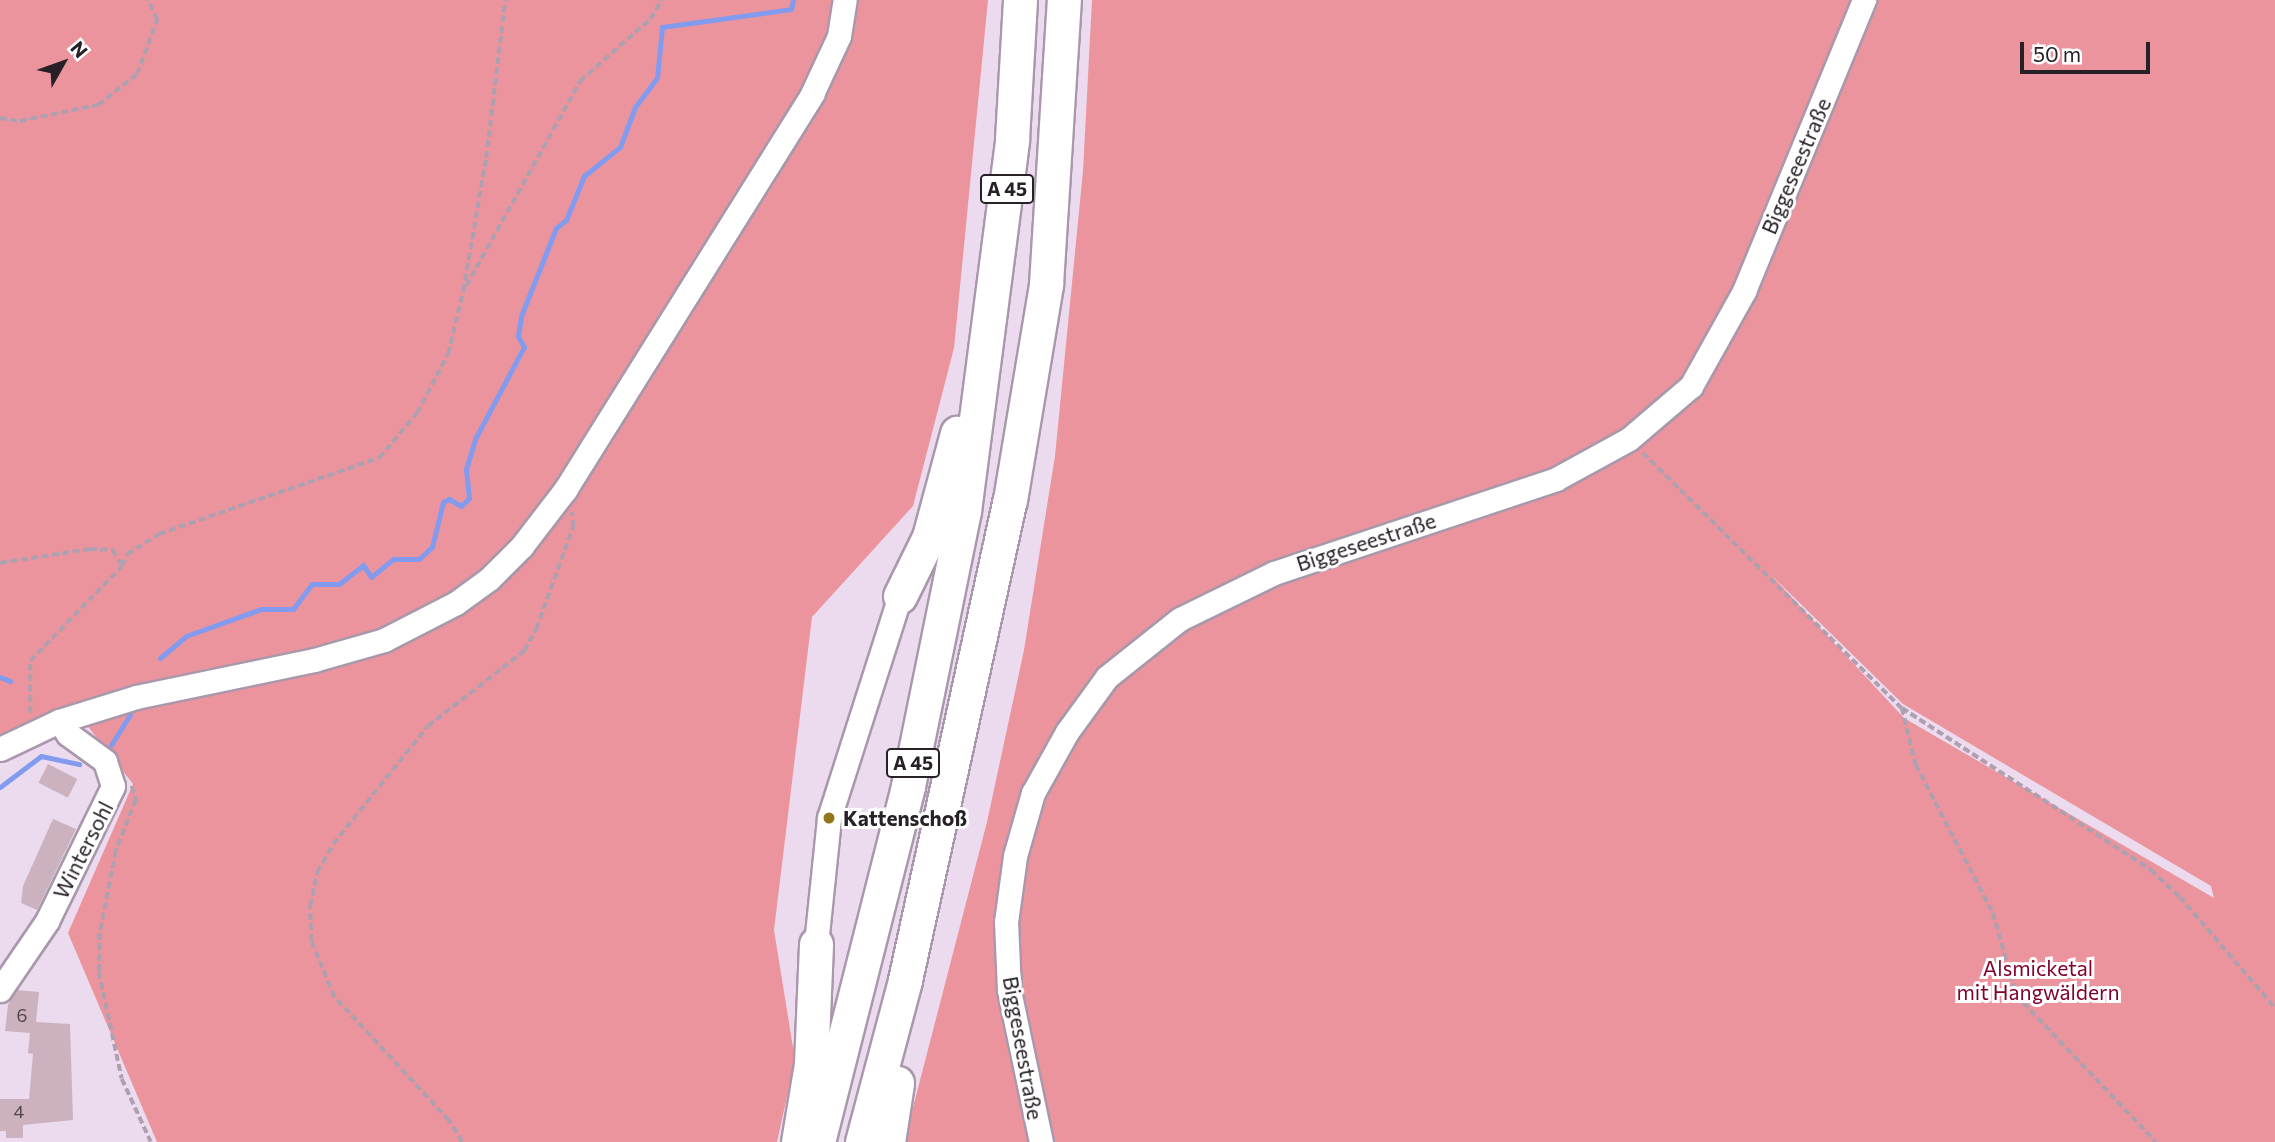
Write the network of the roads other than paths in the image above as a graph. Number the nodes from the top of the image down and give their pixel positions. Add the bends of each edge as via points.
1 (845, 0) edge
2 (1020, 0) edge
3 (1063, 0) edge
4 (1864, 0) edge
5 (984, 378) junction
6 (900, 596) joint
7 (48, 725) junction
8 (0, 749) edge
9 (816, 944) joint
10 (905, 980) junction
11 (0, 988) edge
12 (798, 1142) edge
13 (818, 1142) edge
14 (862, 1142) edge
15 (888, 1142) edge
16 (1041, 1142) edge

1 - 7 street via 839,36 812,94 565,490 522,546 489,579 456,603 384,640 314,660 136,697
2 - 5 highway, A 45 via 1013,139
3 - 10 highway, A 45 via 1046,284 1010,500
4 - 16 street, Biggeseestraße via 1744,291 1691,386 1629,439 1556,479 1274,573 1180,620 1107,677 1067,732 1033,793 1015,856 1006,922 1009,990
5 - 6 highway via 962,416 929,537
5 - 13 highway, A 45 via 964,511 911,774
6 - 9 street via 829,818
7 - 8 street
7 - 11 street, Wintersohl via 105,761 112,775 110,796 47,921
9 - 12 highway via 811,1064
10 - 14 highway, A 45
10 - 15 highway via 905,1049

